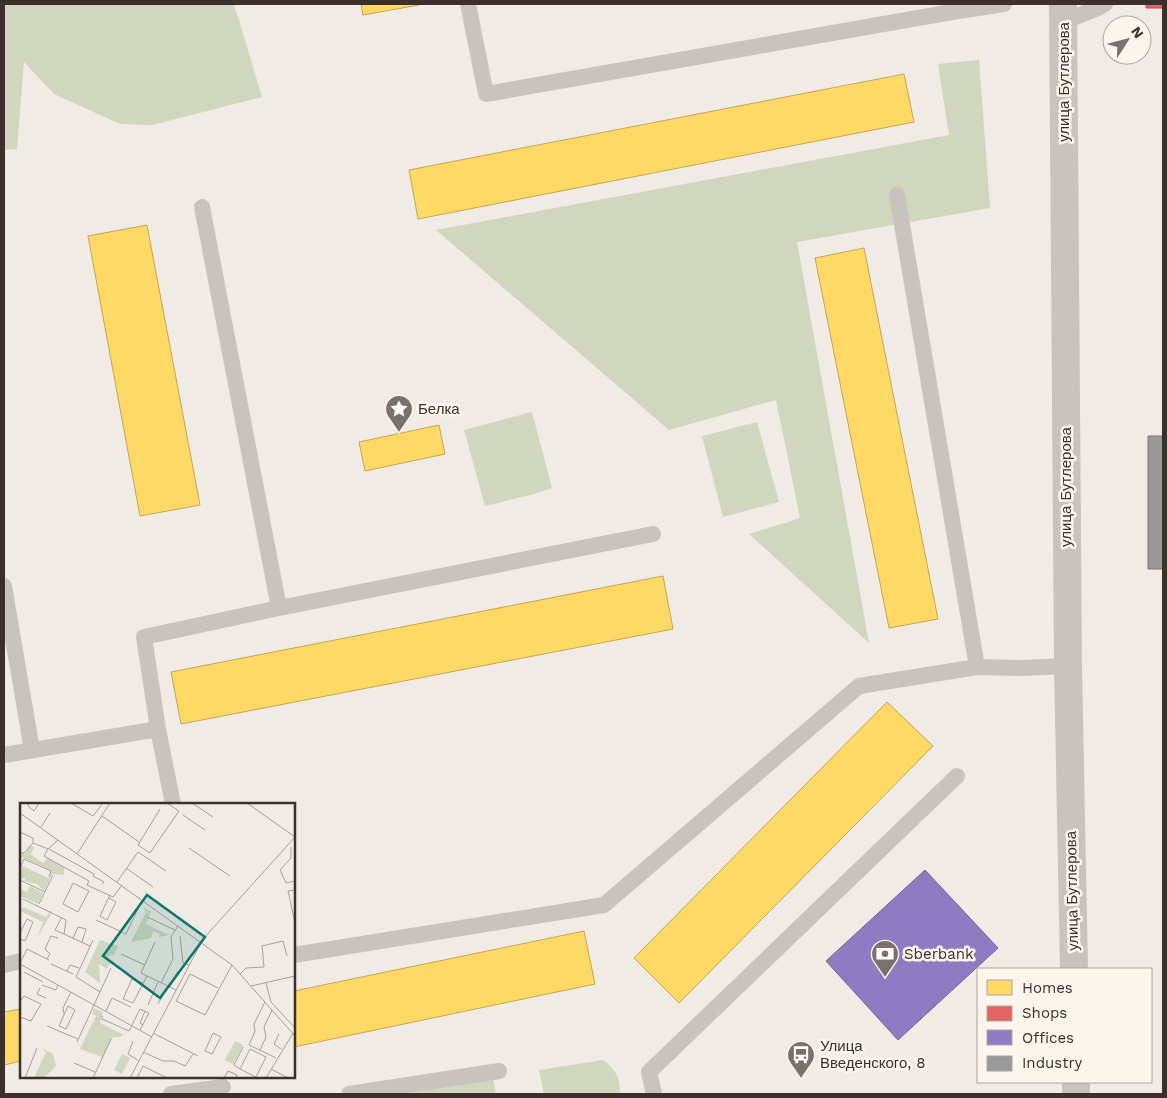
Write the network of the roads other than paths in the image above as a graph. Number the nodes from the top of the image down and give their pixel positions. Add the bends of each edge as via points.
1 (468, 4) edge
2 (1004, 4) edge
3 (1105, 4) edge
4 (1063, 13) edge
5 (898, 195) dead end
6 (202, 207) dead end
7 (653, 534) dead end
8 (4, 586) edge
9 (279, 608) junction
10 (1068, 666) junction
11 (977, 667) junction
12 (158, 729) junction
13 (32, 750) junction
14 (4, 755) edge
15 (957, 776) dead end
16 (173, 803) edge
17 (295, 955) edge
18 (20, 961) edge
19 (4, 965) edge
20 (1074, 968) edge
21 (498, 1070) dead end
22 (223, 1086) edge
23 (171, 1094) edge
24 (349, 1094) edge
25 (654, 1094) edge

1 - 2 lane via 486,94
3 - 4 lane
4 - 10 street, улица Бутлерова
5 - 11 lane
6 - 9 lane
7 - 9 lane
8 - 13 lane
9 - 12 lane via 144,637
10 - 11 lane
10 - 20 street, улица Бутлерова
11 - 17 lane via 859,686 604,906
12 - 13 lane
12 - 16 lane
13 - 14 lane
15 - 25 lane via 649,1072
18 - 19 lane
21 - 24 lane
22 - 23 lane

